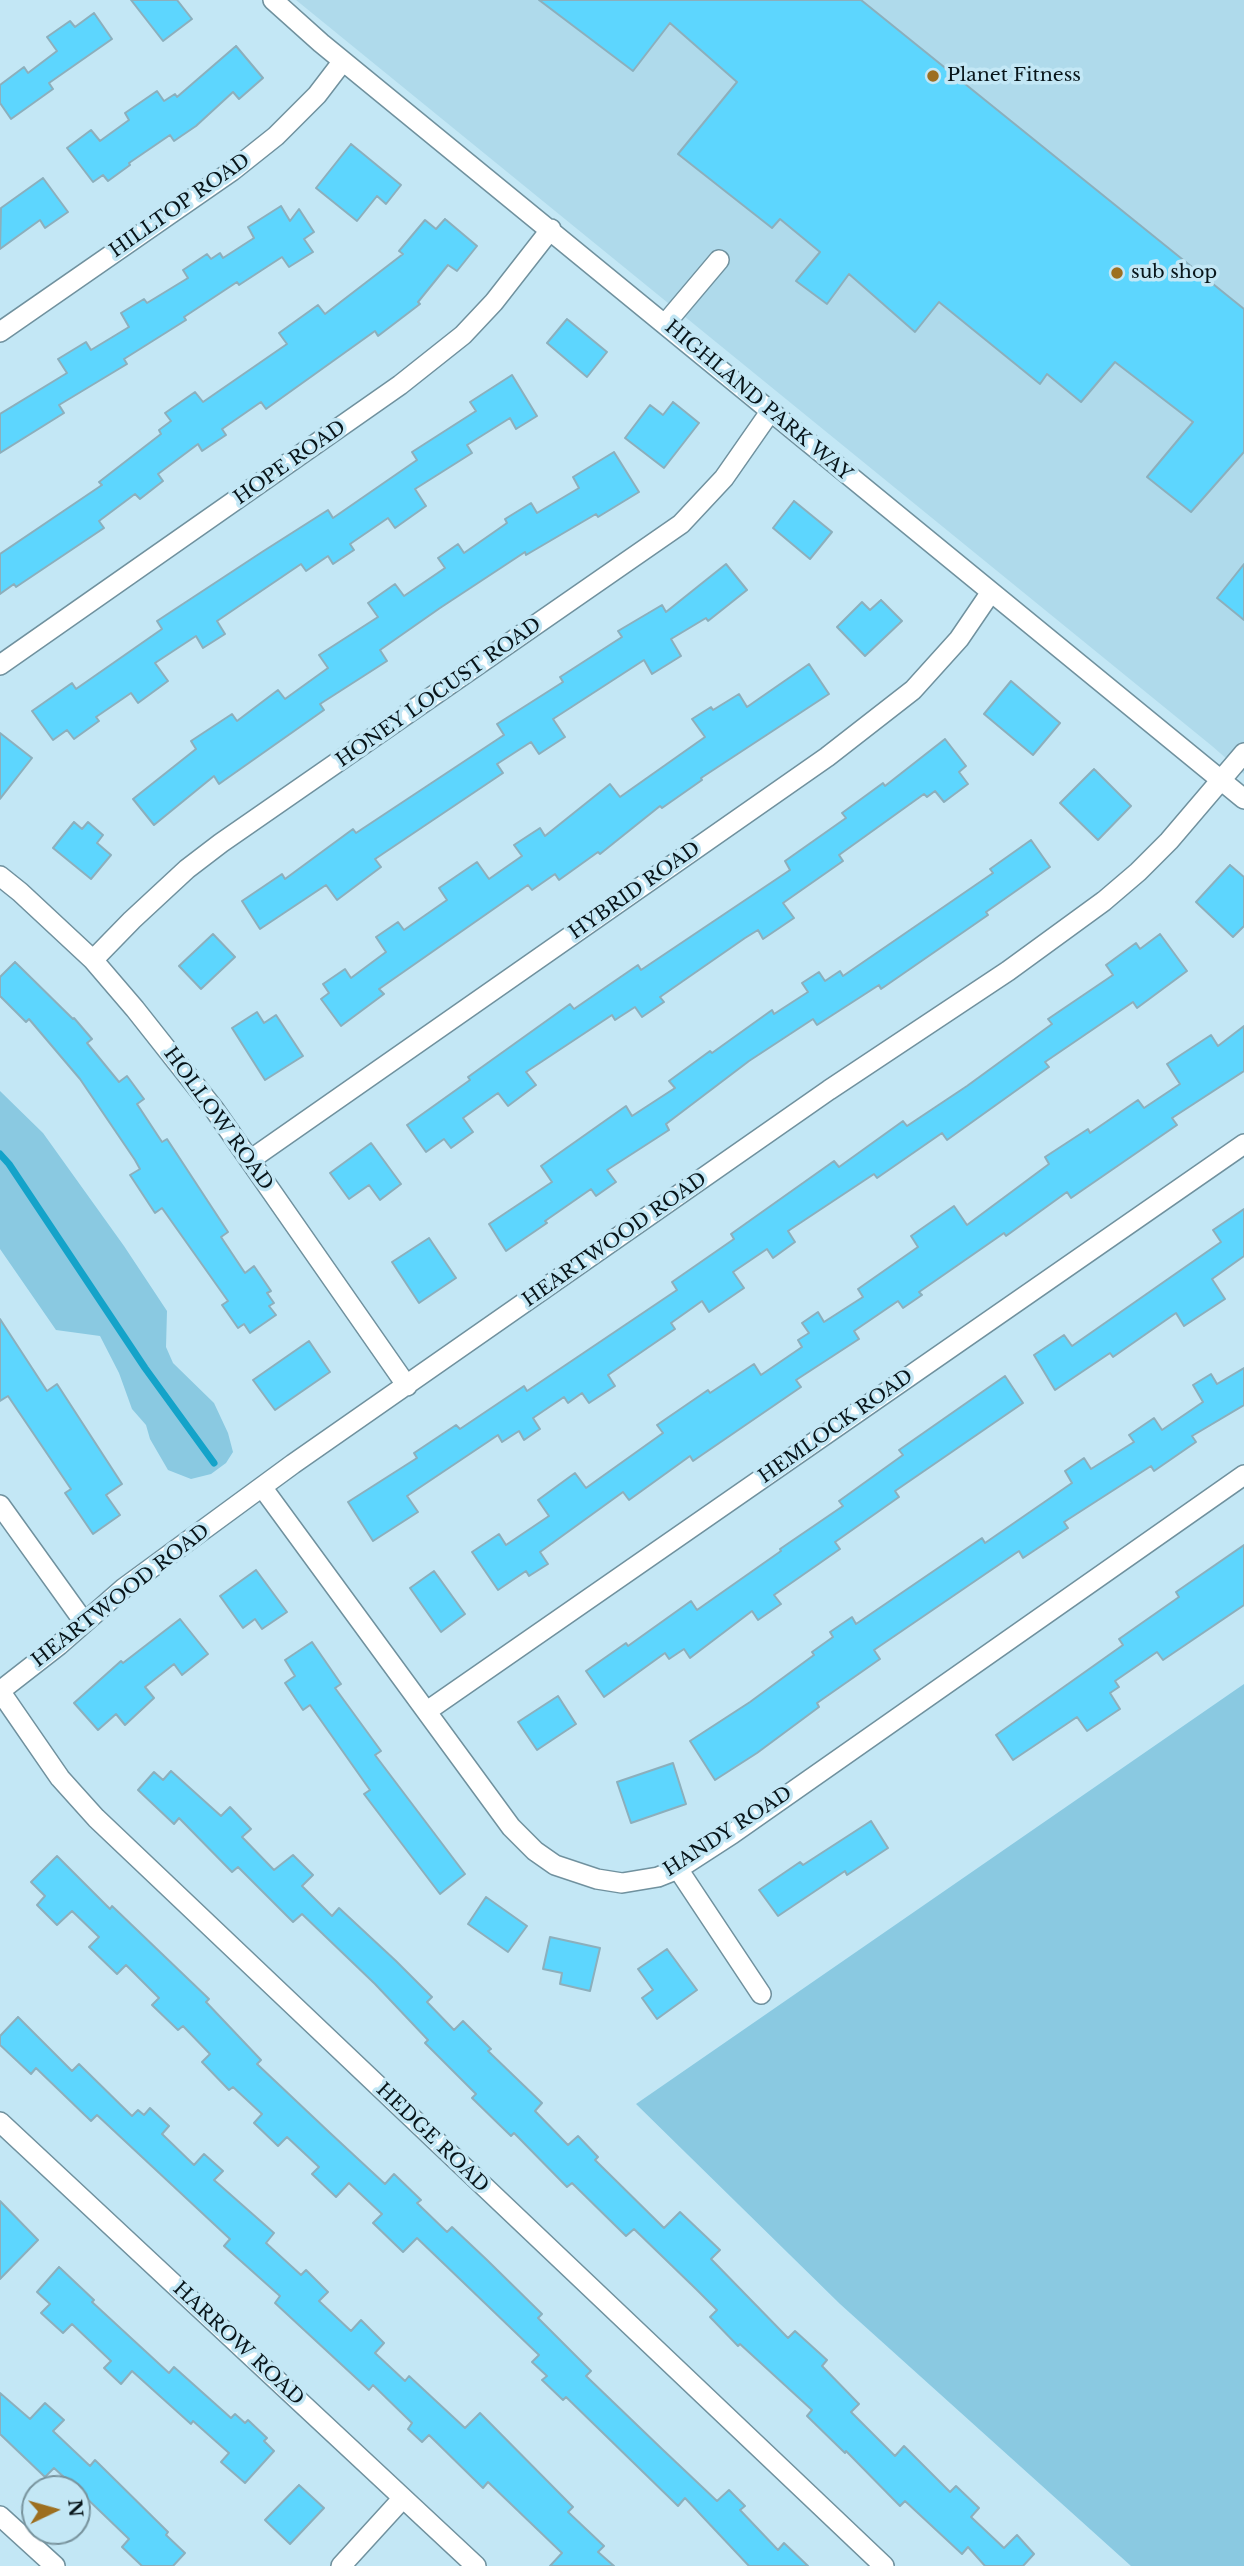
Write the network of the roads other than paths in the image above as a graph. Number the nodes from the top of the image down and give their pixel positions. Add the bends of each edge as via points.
1 (273, 0) edge
2 (343, 61) junction
3 (551, 229) junction
4 (719, 260) dead end
5 (665, 324) junction
6 (0, 332) edge
7 (770, 412) junction
8 (991, 592) junction
9 (0, 665) edge
10 (1244, 753) edge
11 (1221, 780) junction
12 (1244, 799) edge
13 (0, 876) edge
14 (93, 960) junction
15 (1244, 1143) edge
16 (250, 1160) junction
17 (407, 1386) junction
18 (1244, 1475) edge
19 (262, 1487) junction
20 (0, 1504) edge
21 (84, 1622) junction
22 (0, 1691) edge
23 (428, 1711) junction
24 (678, 1869) junction
25 (761, 1994) dead end
26 (0, 2122) edge
27 (403, 2498) junction
28 (0, 2516) edge
29 (54, 2566) edge
30 (341, 2566) edge
31 (476, 2566) edge
32 (884, 2566) edge

1 - 2 street, HIGHLAND PARK WAY
2 - 3 street, HIGHLAND PARK WAY
2 - 6 street, HILLTOP ROAD via 296,117 241,164
3 - 5 street, HIGHLAND PARK WAY
3 - 9 street, HOPE ROAD via 463,335 400,386
4 - 5 street
5 - 7 street, HIGHLAND PARK WAY
7 - 8 street, HIGHLAND PARK WAY
7 - 14 street, HONEY LOCUST ROAD via 724,478 681,524 220,844 187,869
8 - 11 street, HIGHLAND PARK WAY
8 - 16 street, HYBRID ROAD via 959,639 914,690 827,757
10 - 11 street, HEARTWOOD ROAD
11 - 12 street, HIGHLAND PARK WAY
11 - 17 street, HEARTWOOD ROAD via 1146,864 1094,909
13 - 14 street, HOLLOW ROAD
14 - 16 street, HOLLOW ROAD
15 - 23 street, HEMLOCK ROAD
16 - 17 street, HOLLOW ROAD
17 - 19 street, HEARTWOOD ROAD
18 - 24 street, HANDY ROAD
19 - 21 street, HEARTWOOD ROAD
19 - 23 street, HANDY ROAD
20 - 21 street
21 - 22 street, HEARTWOOD ROAD
22 - 32 street, HEDGE ROAD via 60,1778 96,1818
23 - 24 street, HANDY ROAD via 511,1827 555,1865 622,1883
24 - 25 street
26 - 27 street, HARROW ROAD
27 - 30 street
27 - 31 street, HARROW ROAD
28 - 29 street

